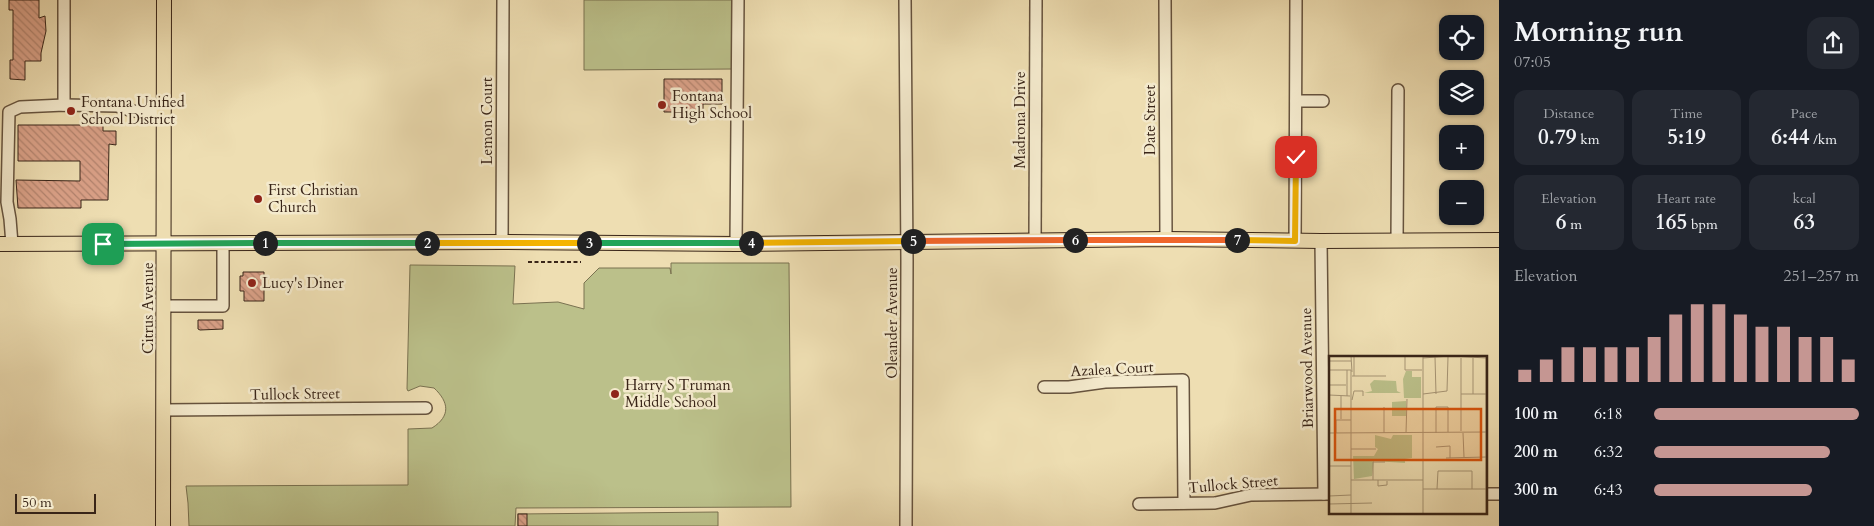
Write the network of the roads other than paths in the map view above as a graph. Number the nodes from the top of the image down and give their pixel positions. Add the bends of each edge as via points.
1 (64, 0) edge
2 (164, 0) edge
3 (503, 0) edge
4 (738, 0) edge
5 (905, 0) edge
6 (1036, 0) edge
7 (1165, 0) edge
8 (1296, 0) edge
9 (1398, 90) dead end
10 (1296, 100) junction
11 (1323, 101) dead end
12 (64, 105) junction
13 (164, 112) junction
14 (1166, 239) junction
15 (1035, 240) junction
16 (1499, 240) edge
17 (907, 241) junction
18 (1295, 241) junction
19 (1321, 241) junction
20 (1397, 241) junction
21 (502, 242) junction
22 (6, 244) edge
23 (164, 244) junction
24 (223, 244) junction
25 (736, 244) junction
26 (164, 306) junction
27 (1044, 387) dead end
28 (426, 408) dead end
29 (163, 410) junction
30 (1327, 494) edge
31 (1486, 494) edge
32 (1499, 494) edge
33 (1184, 503) junction
34 (1139, 504) dead end
35 (162, 526) edge
36 (906, 526) edge

1 - 12 street
2 - 13 main road, Citrus Avenue
3 - 21 street, Lemon Court
4 - 25 street
5 - 17 street, Oleander Avenue
6 - 15 street, Madrona Drive
7 - 14 street, Date Street
8 - 10 street
9 - 20 street
10 - 11 street
10 - 18 street
12 - 13 street via 118,106 126,110
12 - 22 street via 20,107 9,112 7,202 10,219
13 - 23 main road, Citrus Avenue
14 - 15 main road
14 - 18 main road
15 - 17 main road
16 - 20 main road
17 - 25 main road
17 - 36 street, Oleander Avenue
18 - 19 main road
19 - 20 main road
19 - 30 street, Briarwood Avenue
21 - 24 main road
21 - 25 main road
22 - 23 main road
23 - 24 main road
23 - 26 main road, Citrus Avenue
24 - 26 street via 223,306
26 - 29 main road, Citrus Avenue
27 - 33 street, Azalea Court via 1183,380
28 - 29 street, Tullock Street
29 - 35 main road, Citrus Avenue
30 - 33 street, Tullock Street via 1251,495 1215,503
31 - 32 street
33 - 34 street, Tullock Street

